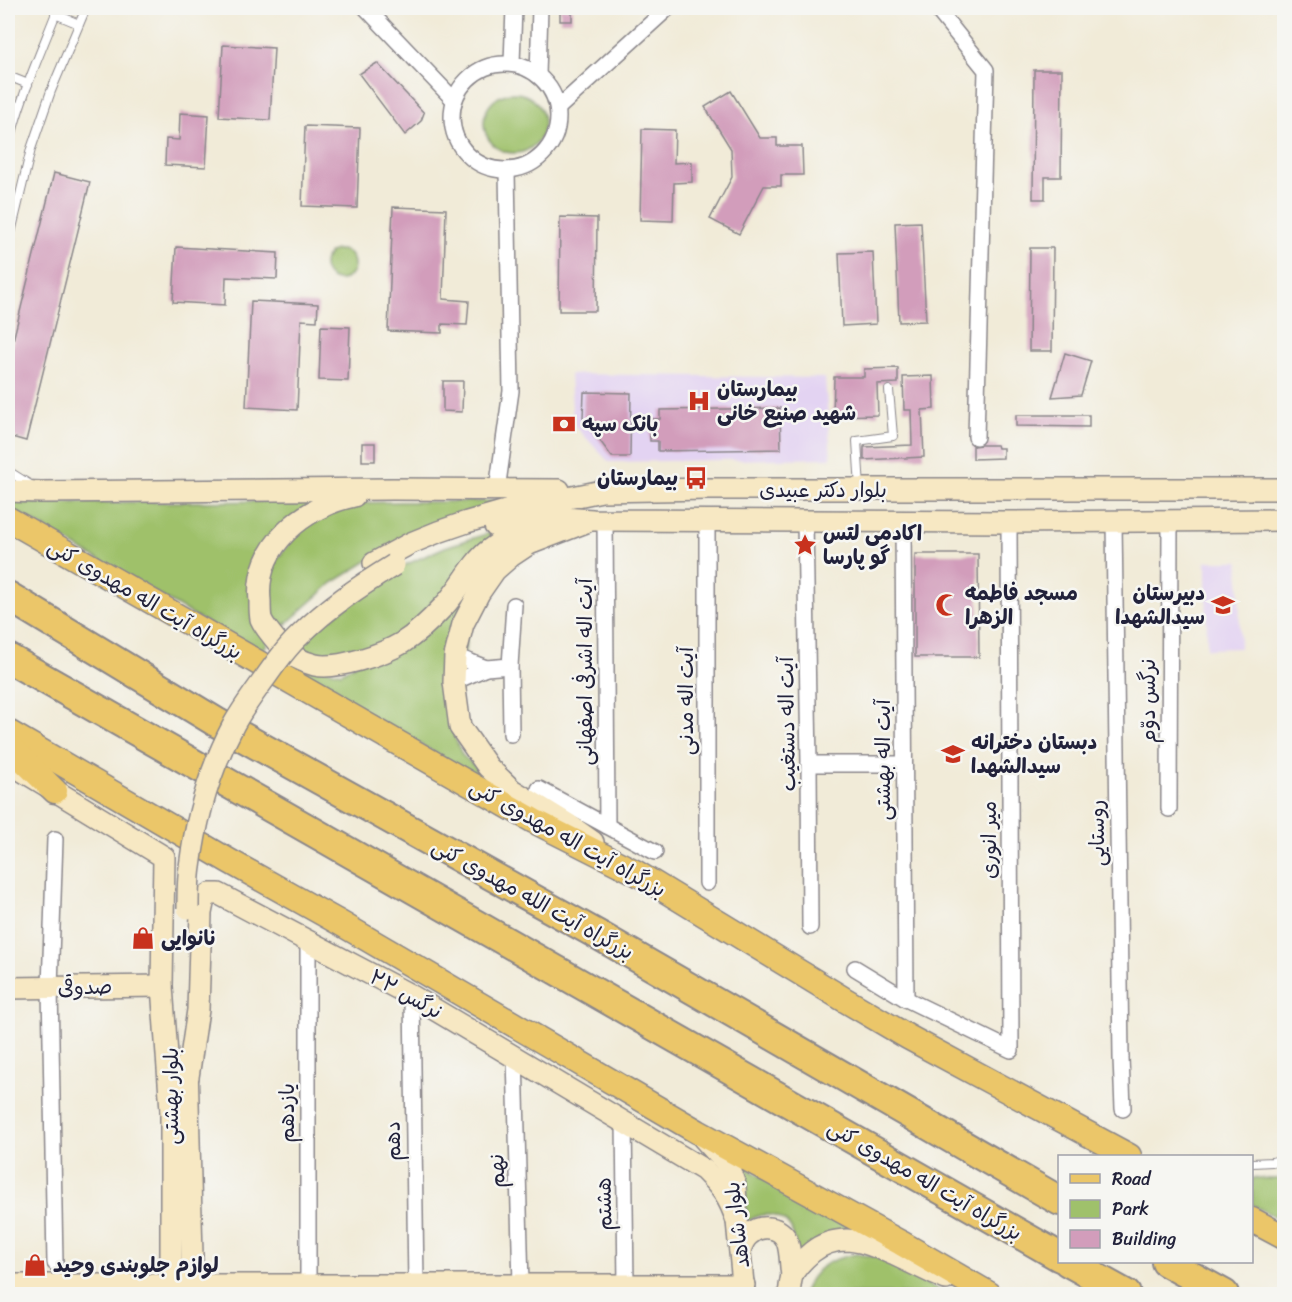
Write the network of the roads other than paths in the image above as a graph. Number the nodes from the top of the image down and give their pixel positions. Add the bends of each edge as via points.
1 (86, 8) edge
2 (366, 8) edge
3 (514, 8) edge
4 (540, 8) edge
5 (668, 8) edge
6 (936, 8) edge
7 (56, 11) edge
8 (79, 24) junction
9 (513, 63) junction
10 (538, 75) junction
11 (8, 76) edge
12 (28, 84) junction
13 (454, 100) junction
14 (558, 108) junction
15 (8, 149) edge
16 (507, 171) junction
17 (8, 245) edge
18 (889, 390) dead end
19 (976, 437) dead end
20 (8, 471) edge
21 (393, 489) junction
22 (1284, 489) edge
23 (497, 490) junction
24 (860, 490) junction
25 (8, 491) edge
26 (602, 491) junction
27 (41, 492) junction
28 (562, 518) junction
29 (8, 519) edge
30 (599, 519) junction
31 (707, 520) junction
32 (1284, 520) edge
33 (805, 521) junction
34 (903, 521) junction
35 (1114, 521) junction
36 (1170, 521) junction
37 (1009, 522) junction
38 (384, 564) junction
39 (8, 596) edge
40 (514, 605) dead end
41 (455, 656) junction
42 (8, 658) edge
43 (510, 666) junction
44 (486, 668) junction
45 (454, 682) junction
46 (8, 732) edge
47 (512, 734) dead end
48 (8, 746) edge
49 (8, 762) edge
50 (809, 764) junction
51 (904, 764) junction
52 (539, 789) dead end
53 (55, 790) junction
54 (1169, 809) dead end
55 (607, 826) junction
56 (55, 839) dead end
57 (655, 852) dead end
58 (635, 872) junction
59 (707, 884) dead end
60 (181, 903) junction
61 (810, 927) dead end
62 (308, 940) junction
63 (855, 968) dead end
64 (162, 986) junction
65 (50, 987) junction
66 (8, 988) edge
67 (412, 996) junction
68 (906, 999) junction
69 (515, 1056) junction
70 (188, 1077) junction
71 (1123, 1109) dead end
72 (171, 1110) junction
73 (624, 1121) junction
74 (698, 1132) junction
75 (1128, 1155) edge
76 (1284, 1159) edge
77 (1253, 1162) edge
78 (1058, 1200) edge
79 (737, 1221) junction
80 (1253, 1221) edge
81 (1284, 1237) edge
82 (740, 1250) junction
83 (1058, 1256) edge
84 (56, 1263) dead end
85 (1070, 1263) edge
86 (1168, 1263) edge
87 (8, 1285) edge
88 (308, 1285) junction
89 (416, 1285) junction
90 (790, 1285) edge
91 (521, 1286) junction
92 (626, 1286) junction
93 (171, 1290) edge
94 (193, 1290) edge
95 (704, 1290) edge
96 (744, 1290) edge
97 (989, 1294) edge
98 (1126, 1294) edge
99 (1224, 1294) edge

1 - 8 lane
2 - 13 street
3 - 9 street
4 - 10 street
5 - 14 street
6 - 19 street via 986,70
7 - 8 lane
7 - 12 lane
8 - 17 lane via 31,149
9 - 10 street
9 - 13 street via 494,64 477,71 463,83
10 - 14 street via 553,92
11 - 12 lane
12 - 15 lane
13 - 16 street via 454,134 462,149 474,161
14 - 16 street via 552,144 525,167
16 - 23 street via 511,391
18 - 24 lane via 893,436 856,441
20 - 27 lane
21 - 23 main road
21 - 27 main road
21 - 28 main road via 319,507 296,521 278,539 264,565 258,590 261,619 292,656 316,665 339,664 371,657 402,643 446,604 487,551 514,535
22 - 24 main road, بلوار دکتر عبیدی
23 - 26 main road
24 - 26 main road, بلوار دکتر عبیدی
25 - 27 main road
26 - 38 main road, بلوار دکتر عبیدی via 467,522 411,543
28 - 30 main road, بلوار دکتر عبیدی
28 - 38 main road, بلوار دکتر عبیدی via 470,532
29 - 58 main road, بزرگراه آیت اله مهدوی کنی via 534,821
30 - 31 main road, بلوار دکتر عبیدی
30 - 41 main road via 529,544 495,570 463,624
30 - 55 street, آیت اله اشرفی اصفهانی
31 - 33 main road, بلوار دکتر عبیدی
31 - 59 street, آیت اله مدنی
32 - 36 main road, بلوار دکتر عبیدی
33 - 34 main road, بلوار دکتر عبیدی
33 - 50 street, آیت اله دستغیب
34 - 37 main road, بلوار دکتر عبیدی
34 - 51 street, آیت اله بهشتی
35 - 36 main road, بلوار دکتر عبیدی
35 - 37 main road, بلوار دکتر عبیدی
35 - 71 street, روستایی
36 - 54 street, نرگس دوّم
37 - 68 street, میر انوری via 1011,1050
38 - 60 main road, bridge via 298,636 234,724 204,799
39 - 78 highway, بزرگراه آیت الله مهدوی کنی via 216,722 600,936
40 - 43 street
41 - 44 street
41 - 45 main road
42 - 83 highway, بزرگراه آیت اله مهدوی کنی
43 - 44 street
43 - 47 street
44 - 45 street
45 - 58 main road via 460,727 488,767 512,790
46 - 74 main road
48 - 53 main road
49 - 53 main road
50 - 51 street
50 - 61 street, آیت اله دستغیب
51 - 68 street, آیت اله بهشتی
52 - 55 street
53 - 64 main road via 164,857
55 - 57 street
56 - 65 street
58 - 75 main road, بزرگراه آیت اله مهدوی کنی via 881,1021
60 - 70 main road, بلوار بهشتی
60 - 72 main road, بلوار بهشتی via 171,986
62 - 67 main road, نرگس ۲۲
62 - 70 main road, نرگس ۲۲ via 219,894 204,899 198,1010
62 - 88 street, یازدهم
63 - 68 street
64 - 65 main road, صدوقی
64 - 72 main road
65 - 66 main road, صدوقی
65 - 84 street
67 - 69 main road, نرگس ۲۲
67 - 89 street, دهم
69 - 73 main road, نرگس ۲۲
69 - 91 street, نهم
70 - 94 main road, بلوار بهشتی
72 - 93 main road, بلوار بهشتی
73 - 79 main road, نرگس ۲۲ via 704,1170 720,1186
73 - 92 street, هشتم
74 - 79 main road, بلوار شاهد via 731,1174
74 - 97 main road
76 - 77 lane
79 - 82 main road, بلوار شاهد
80 - 81 main road
82 - 90 main road via 742,1242 755,1230 772,1228 780,1232 786,1239
82 - 96 main road, بلوار شاهد
85 - 98 highway
86 - 99 highway
87 - 93 main road
88 - 89 main road
88 - 94 main road
89 - 91 main road
90 - 97 main road via 804,1258 830,1242 846,1240 880,1249
91 - 92 main road
92 - 95 main road
93 - 94 main road
95 - 96 main road

